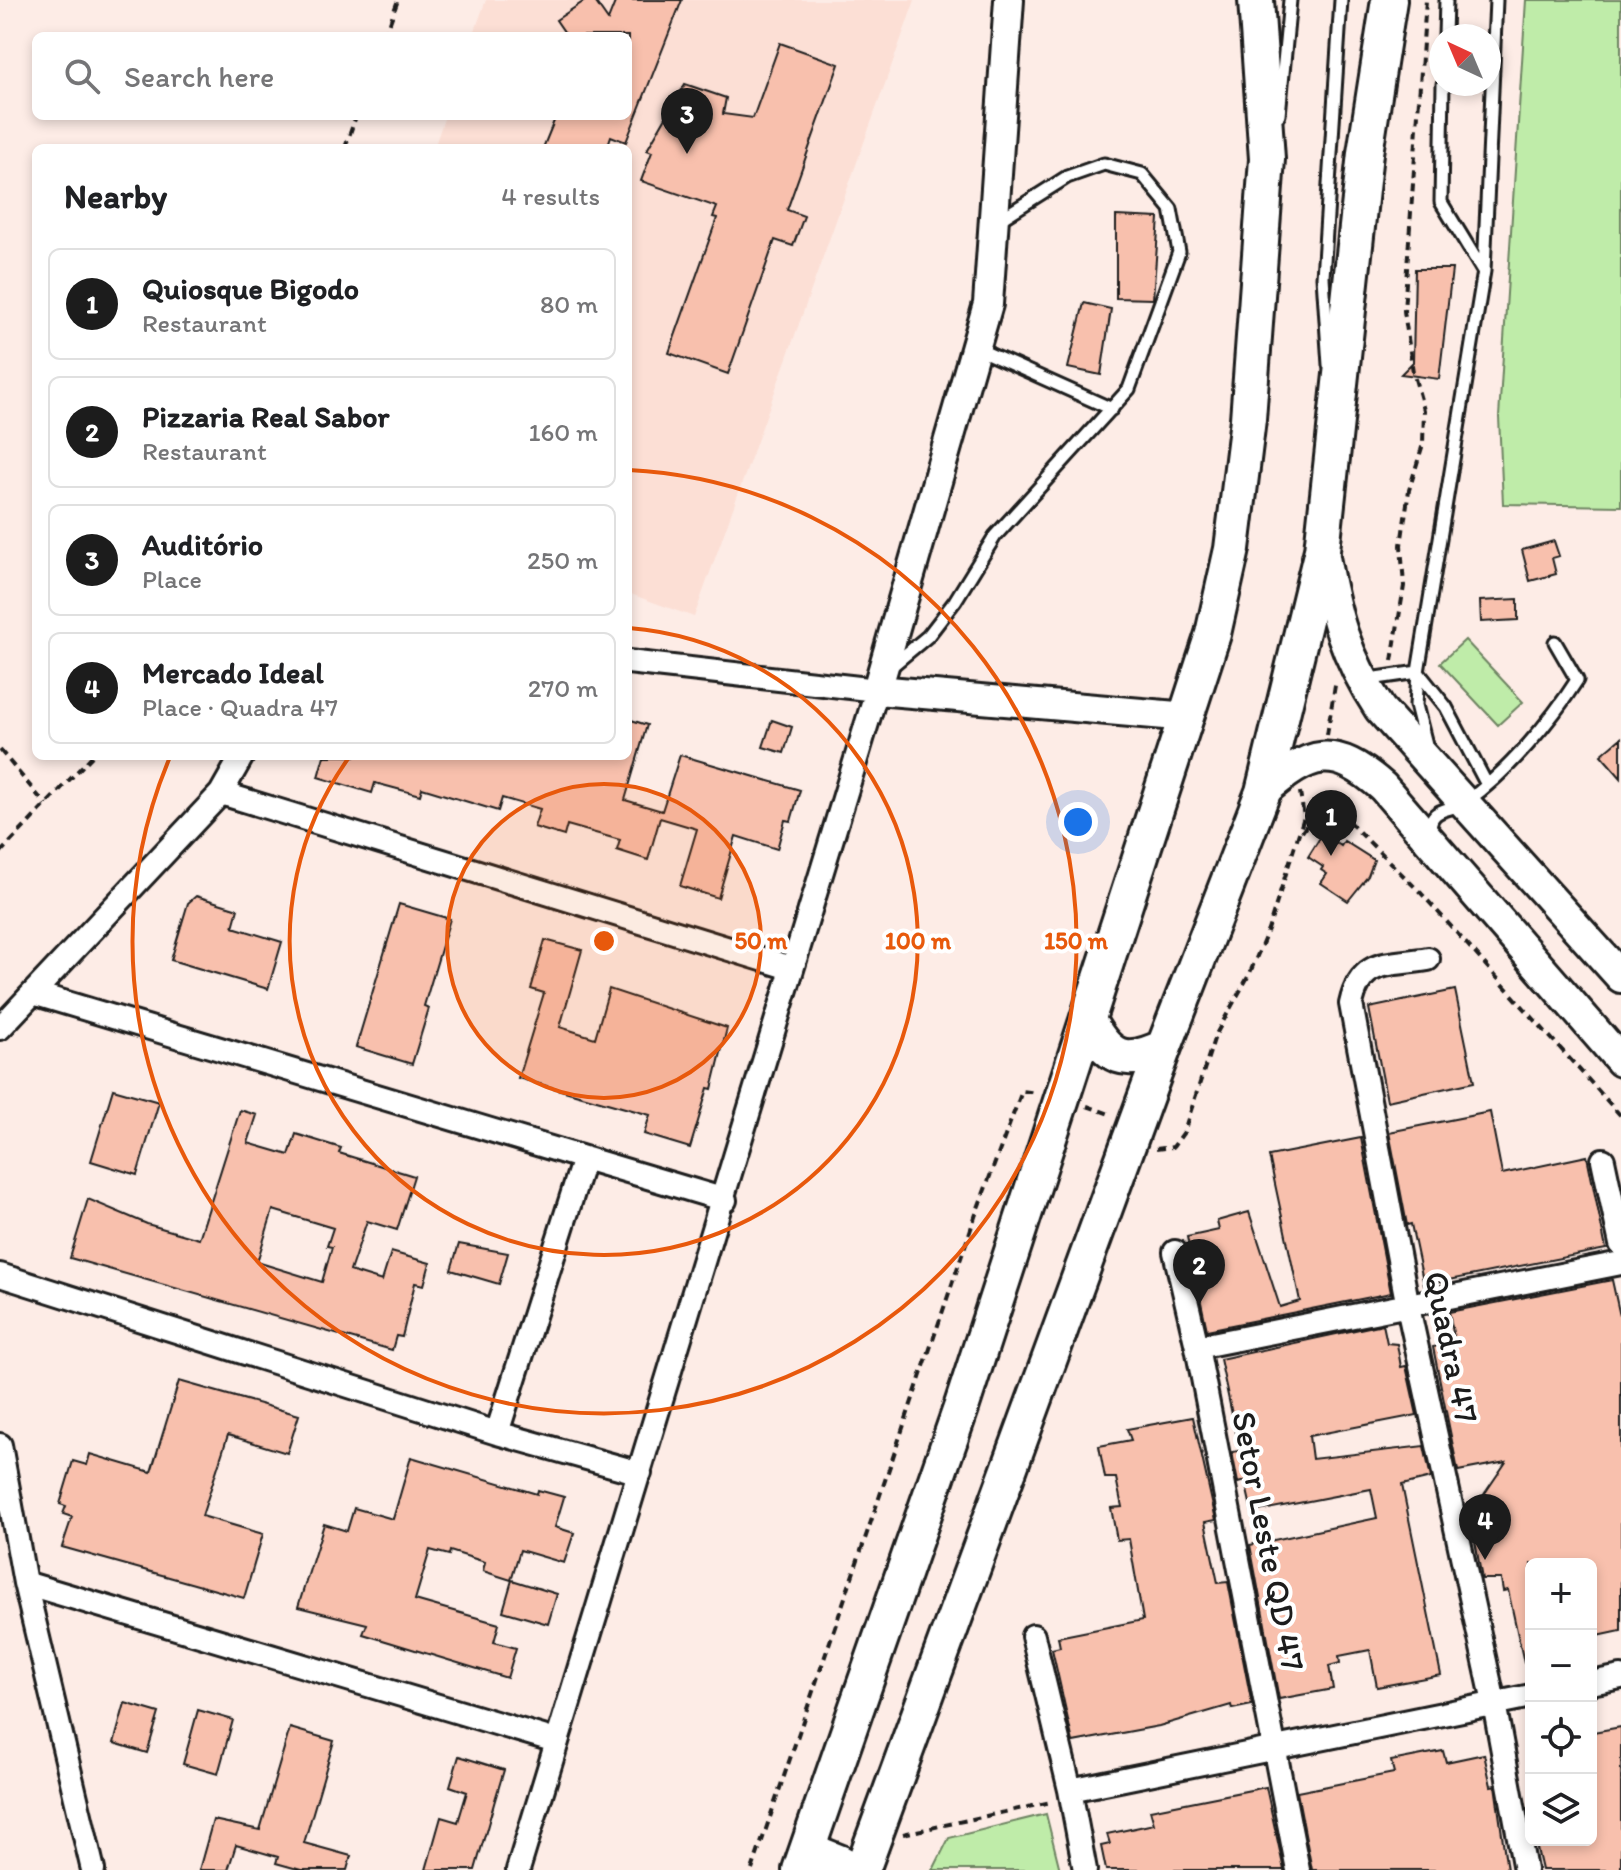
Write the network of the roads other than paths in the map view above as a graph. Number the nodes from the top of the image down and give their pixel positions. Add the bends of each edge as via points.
1 (1009, 0) edge
2 (1256, 0) edge
3 (1290, 0) edge
4 (1341, 0) edge
5 (1389, 0) edge
6 (1446, 0) edge
7 (1496, 0) edge
8 (1445, 24) edge
9 (1443, 96) edge
10 (1267, 159) junction
11 (995, 223) junction
12 (1484, 271) junction
13 (978, 349) junction
14 (1339, 405) junction
15 (1112, 409) junction
16 (1322, 550) junction
17 (1555, 642) dead end
18 (632, 662) edge
19 (1419, 667) junction
20 (1358, 673) junction
21 (880, 681) junction
22 (1188, 717) junction
23 (240, 760) edge
24 (1434, 770) junction
25 (1263, 792) junction
26 (221, 793) junction
27 (1475, 793) junction
28 (1433, 846) junction
29 (1428, 959) dead end
30 (791, 968) junction
31 (1621, 977) edge
32 (33, 993) junction
33 (1088, 1021) junction
34 (0, 1028) edge
35 (1164, 1047) junction
36 (1621, 1061) edge
37 (584, 1158) junction
38 (1603, 1160) dead end
39 (725, 1200) junction
40 (1621, 1244) edge
41 (1175, 1252) dead end
42 (1621, 1263) edge
43 (0, 1275) edge
44 (1408, 1307) junction
45 (1197, 1347) junction
46 (497, 1433) junction
47 (0, 1445) edge
48 (640, 1473) junction
49 (25, 1583) junction
50 (1033, 1636) dead end
51 (1621, 1677) edge
52 (1597, 1682) edge
53 (1525, 1697) edge
54 (1494, 1703) junction
55 (556, 1741) junction
56 (1274, 1748) junction
57 (1070, 1794) junction
58 (800, 1868) edge
59 (93, 1870) edge
60 (518, 1870) edge
61 (846, 1870) edge
62 (862, 1870) edge
63 (1085, 1870) edge
64 (1298, 1870) edge
65 (1525, 1870) edge

1 - 11 street
2 - 10 main road
3 - 10 lane via 1278,119
4 - 14 lane via 1323,277 1326,349
5 - 14 main road via 1365,153
6 - 8 lane
7 - 12 lane
9 - 12 lane via 1441,202
10 - 22 main road via 1248,419 1232,549
11 - 13 street
11 - 15 lane via 1067,177 1104,164 1142,174 1171,209 1179,252 1129,389
12 - 19 lane
13 - 15 lane
13 - 21 street
14 - 16 main road
15 - 21 lane via 995,536 928,636
16 - 20 main road via 1336,622
16 - 25 main road
17 - 27 lane via 1577,680 1554,716
18 - 21 street
19 - 20 lane
19 - 24 lane via 1416,705
19 - 27 lane via 1446,707
20 - 24 main road via 1380,709
21 - 22 street
21 - 30 street
22 - 33 main road
23 - 26 street
24 - 27 main road
25 - 28 main road via 1310,759 1346,760 1383,787
25 - 35 main road
26 - 30 street
26 - 32 street
27 - 28 lane via 1446,806 1431,820
27 - 31 main road
28 - 36 main road
29 - 44 street, Quadra 47 via 1368,970 1356,981 1351,1004
30 - 39 street
32 - 34 street
32 - 37 street
33 - 35 main road via 1100,1043 1122,1057 1146,1056
33 - 58 main road via 962,1405
35 - 62 main road
37 - 39 street
37 - 46 street
38 - 40 street
39 - 48 street
41 - 45 street, Setor Leste QD 47
42 - 44 street
43 - 46 street
44 - 45 street
44 - 54 street, Quadra 47
45 - 56 street, Setor Leste QD 47
46 - 48 street
47 - 49 street
48 - 55 street
49 - 55 street
49 - 59 street
50 - 57 street
51 - 52 street
53 - 54 street
54 - 56 street
54 - 65 street, Quadra 47
55 - 60 street
56 - 57 street
56 - 64 street, Setor Leste QD 47
57 - 63 street
58 - 61 main road via 821,1855

